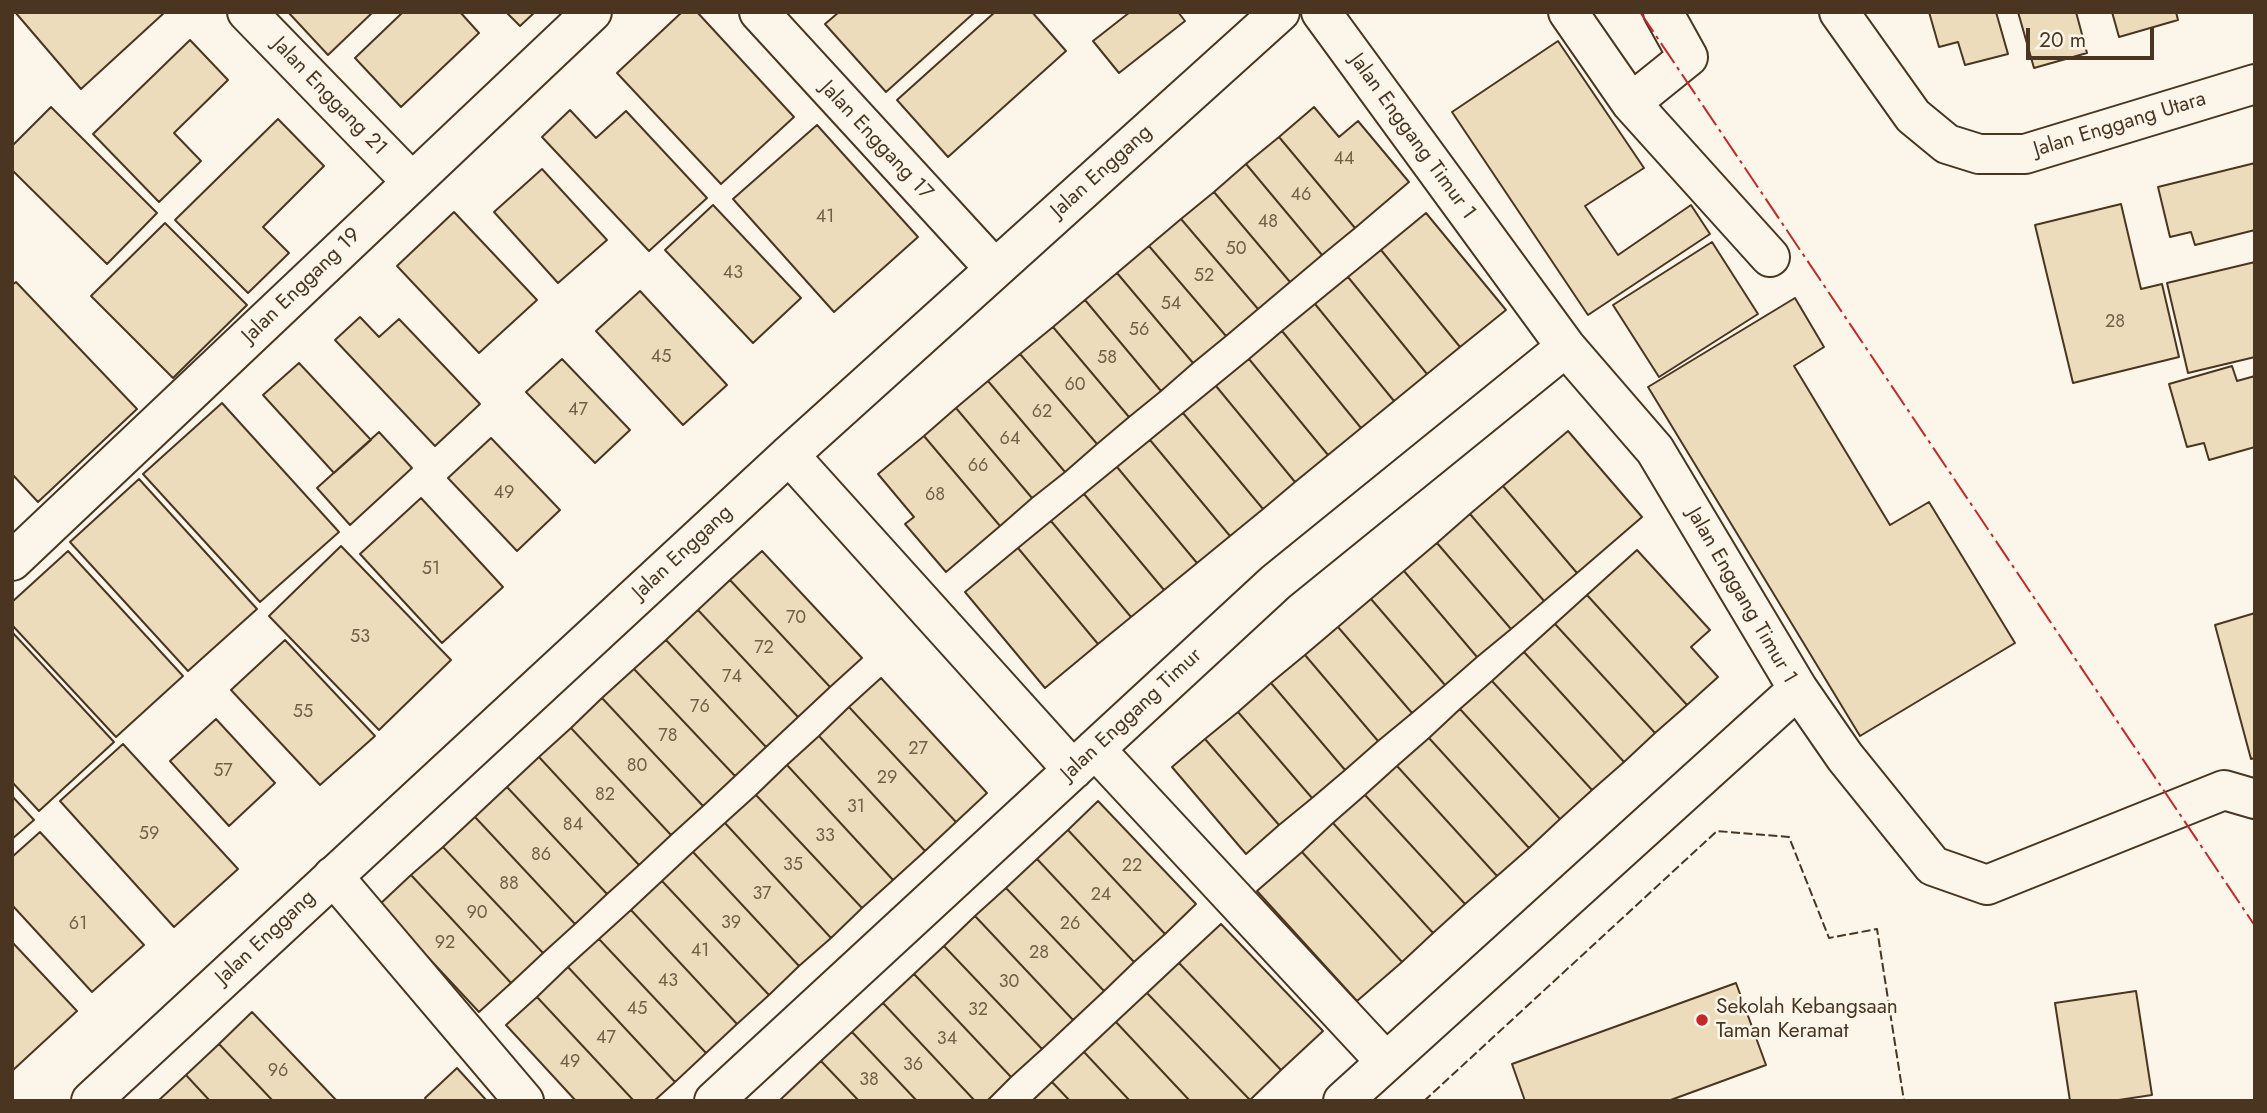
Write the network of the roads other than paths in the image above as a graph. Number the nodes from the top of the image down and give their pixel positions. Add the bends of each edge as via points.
1 (247, 12) edge
2 (592, 12) edge
3 (758, 12) edge
4 (1280, 12) edge
5 (1321, 12) edge
6 (1568, 12) edge
7 (1663, 12) edge
8 (1839, 12) edge
9 (2255, 84) edge
10 (1631, 103) junction
11 (411, 181) junction
12 (1770, 257) dead end
13 (994, 268) junction
14 (1566, 346) junction
15 (789, 455) junction
16 (15, 553) edge
17 (1798, 689) junction
18 (1084, 760) junction
19 (2255, 799) edge
20 (332, 876) junction
21 (1386, 1062) junction
22 (725, 1097) edge
23 (91, 1101) edge
24 (524, 1101) edge
25 (1343, 1101) edge

1 - 11 street, Jalan Enggang 21
2 - 11 street, Jalan Enggang 19
3 - 13 street, Jalan Enggang 17
4 - 13 street, Jalan Enggang
5 - 14 street, Jalan Enggang Timur 1
6 - 10 street
7 - 10 street via 1688,57
8 - 9 street, Jalan Enggang Utara via 1913,116 1947,144 1979,154 2025,154
10 - 12 street
11 - 16 street, Jalan Enggang 19
13 - 15 street, Jalan Enggang
14 - 17 street, Jalan Enggang Timur 1 via 1655,450
14 - 18 street, Jalan Enggang Timur via 1276,582
15 - 18 street
15 - 20 street, Jalan Enggang
17 - 19 street via 1844,757 1933,866 1987,885 2224,790
17 - 21 street, Jalan Enggang Timur 1
18 - 21 street
18 - 22 street, Jalan Enggang Timur
20 - 23 street, Jalan Enggang
20 - 24 street
21 - 25 street, Jalan Enggang Timur 1

